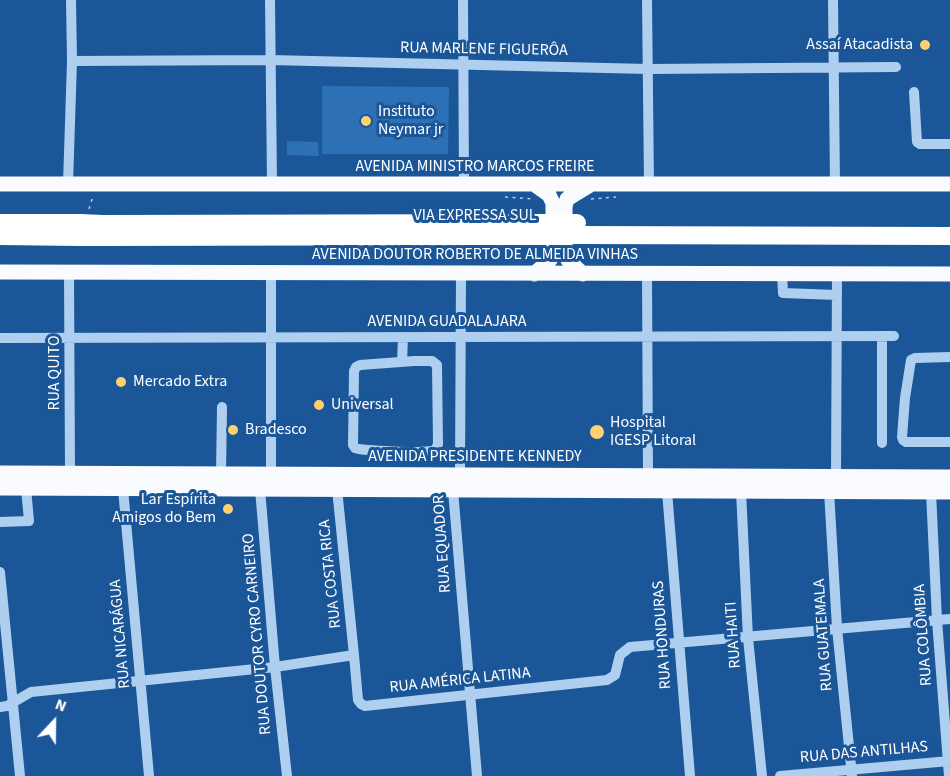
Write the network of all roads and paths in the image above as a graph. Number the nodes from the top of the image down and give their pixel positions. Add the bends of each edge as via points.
1 (71, 0) edge
2 (270, 0) edge
3 (463, 0) edge
4 (647, 0) edge
5 (833, 0) edge
6 (270, 60) junction
7 (72, 61) junction
8 (463, 65) junction
9 (833, 67) junction
10 (896, 67) dead end
11 (648, 69) junction
12 (915, 92) dead end
13 (950, 144) edge
14 (950, 173) edge
15 (0, 184) edge
16 (68, 184) junction
17 (272, 184) junction
18 (649, 184) junction
19 (835, 184) junction
20 (944, 184) edge
21 (464, 185) junction
22 (534, 185) junction
23 (590, 185) junction
24 (0, 223) edge
25 (950, 224) edge
26 (576, 229) junction
27 (80, 230) junction
28 (0, 236) edge
29 (950, 236) edge
30 (0, 272) edge
31 (69, 273) junction
32 (272, 273) junction
33 (460, 274) junction
34 (534, 274) junction
35 (583, 274) junction
36 (647, 274) junction
37 (782, 274) junction
38 (837, 274) junction
39 (950, 274) edge
40 (837, 295) junction
41 (837, 336) junction
42 (882, 336) junction
43 (894, 336) dead end
44 (403, 337) junction
45 (460, 337) junction
46 (647, 337) junction
47 (0, 338) edge
48 (69, 338) junction
49 (271, 338) junction
50 (950, 357) edge
51 (402, 362) junction
52 (222, 407) dead end
53 (950, 442) edge
54 (882, 443) dead end
55 (0, 473) edge
56 (70, 473) junction
57 (221, 474) junction
58 (271, 474) junction
59 (460, 475) junction
60 (648, 476) junction
61 (836, 476) junction
62 (950, 477) edge
63 (0, 488) edge
64 (26, 488) junction
65 (123, 489) junction
66 (260, 489) junction
67 (338, 489) junction
68 (453, 490) junction
69 (667, 491) junction
70 (741, 491) junction
71 (830, 491) junction
72 (931, 492) junction
73 (950, 492) edge
74 (0, 522) edge
75 (0, 572) edge
76 (950, 619) edge
77 (937, 620) junction
78 (837, 628) junction
79 (748, 638) junction
80 (678, 643) junction
81 (354, 655) junction
82 (275, 667) junction
83 (140, 680) junction
84 (470, 695) junction
85 (13, 703) junction
86 (0, 707) edge
87 (949, 761) edge
88 (851, 772) edge
89 (20, 776) edge
90 (149, 776) edge
91 (287, 776) edge
92 (477, 776) edge
93 (690, 776) edge
94 (762, 776) edge
95 (780, 776) edge
96 (949, 776) edge

1 - 7 street
2 - 6 street
3 - 8 street
4 - 11 street
5 - 9 street
6 - 7 street, RUA MARLENE FIGUERÔA
6 - 8 street, RUA MARLENE FIGUERÔA
6 - 17 street
7 - 16 street
8 - 11 street, RUA MARLENE FIGUERÔA
8 - 21 street
9 - 10 street, RUA MARLENE FIGUERÔA
9 - 11 street, RUA MARLENE FIGUERÔA
9 - 19 street
11 - 18 street
12 - 13 street via 917,142
14 - 20 street
15 - 16 main road, AVENIDA MINISTRO MARCOS FREIRE
16 - 17 main road, AVENIDA MINISTRO MARCOS FREIRE
17 - 21 main road, AVENIDA MINISTRO MARCOS FREIRE
18 - 19 main road, AVENIDA MINISTRO MARCOS FREIRE
18 - 23 main road, AVENIDA MINISTRO MARCOS FREIRE
19 - 20 main road, AVENIDA MINISTRO MARCOS FREIRE
21 - 22 main road, AVENIDA MINISTRO MARCOS FREIRE
22 - 23 main road, AVENIDA MINISTRO MARCOS FREIRE
22 - 34 main road via 549,195 554,210 553,255
23 - 35 main road via 567,199 565,207 565,252
24 - 27 highway, VIA EXPRESSA SUL
25 - 26 highway, VIA EXPRESSA SUL
26 - 27 highway, VIA EXPRESSA SUL, bridge
26 - 29 highway, VIA EXPRESSA SUL
27 - 28 highway, VIA EXPRESSA SUL
30 - 31 main road, AVENIDA DOUTOR ROBERTO DE ALMEIDA VINHAS
31 - 32 main road, AVENIDA DOUTOR ROBERTO DE ALMEIDA VINHAS
31 - 48 street, RUA QUITO
32 - 33 main road, AVENIDA DOUTOR ROBERTO DE ALMEIDA VINHAS
32 - 49 street
33 - 34 main road, AVENIDA DOUTOR ROBERTO DE ALMEIDA VINHAS
33 - 45 street, RUA EQUADOR
34 - 35 main road, AVENIDA DOUTOR ROBERTO DE ALMEIDA VINHAS
35 - 36 main road, AVENIDA DOUTOR ROBERTO DE ALMEIDA VINHAS
36 - 37 main road, AVENIDA DOUTOR ROBERTO DE ALMEIDA VINHAS
36 - 46 street
37 - 38 main road, AVENIDA DOUTOR ROBERTO DE ALMEIDA VINHAS
37 - 40 street via 783,293
38 - 39 main road, AVENIDA DOUTOR ROBERTO DE ALMEIDA VINHAS
38 - 40 street
40 - 41 street
41 - 42 street, AVENIDA GUADALAJARA
41 - 46 street, AVENIDA GUADALAJARA
41 - 61 street
42 - 43 street, AVENIDA GUADALAJARA
42 - 54 street
44 - 45 street, AVENIDA GUADALAJARA
44 - 49 street, AVENIDA GUADALAJARA
44 - 51 street
45 - 46 street, AVENIDA GUADALAJARA
45 - 59 street, RUA EQUADOR
46 - 60 street
47 - 48 street, AVENIDA GUADALAJARA
48 - 49 street, AVENIDA GUADALAJARA
48 - 56 street, RUA QUITO
49 - 58 street
50 - 53 street via 911,360 902,437 906,442
51 - 51 street via 432,360 437,365 436,448 355,448 356,367
52 - 57 street
55 - 56 main road, AVENIDA PRESIDENTE KENNEDY
56 - 57 main road, AVENIDA PRESIDENTE KENNEDY
57 - 58 main road, AVENIDA PRESIDENTE KENNEDY
58 - 59 main road, AVENIDA PRESIDENTE KENNEDY
58 - 66 street
59 - 60 main road, AVENIDA PRESIDENTE KENNEDY
59 - 68 street, RUA EQUADOR
60 - 61 main road, AVENIDA PRESIDENTE KENNEDY
61 - 62 main road, AVENIDA PRESIDENTE KENNEDY
63 - 64 main road, AVENIDA PRESIDENTE KENNEDY
64 - 65 main road, AVENIDA PRESIDENTE KENNEDY
64 - 74 street via 28,521
65 - 66 main road, AVENIDA PRESIDENTE KENNEDY
65 - 83 street, RUA NICARÁGUA
66 - 67 main road, AVENIDA PRESIDENTE KENNEDY
66 - 82 street, RUA DOUTOR CYRO CARNEIRO
67 - 68 main road, AVENIDA PRESIDENTE KENNEDY
67 - 81 street, RUA COSTA RICA
68 - 69 main road, AVENIDA PRESIDENTE KENNEDY
68 - 84 street, RUA EQUADOR
69 - 70 main road, AVENIDA PRESIDENTE KENNEDY
69 - 80 street, RUA HONDURAS
70 - 71 main road, AVENIDA PRESIDENTE KENNEDY
70 - 79 street, RUA HAITI
71 - 72 main road, AVENIDA PRESIDENTE KENNEDY
71 - 78 street, RUA GUATEMALA
72 - 73 main road, AVENIDA PRESIDENTE KENNEDY
72 - 77 street, RUA COLÔMBIA
75 - 85 street
76 - 77 street, RUA AMÉRICA LATINA
77 - 78 street, RUA AMÉRICA LATINA
77 - 87 street, RUA COLÔMBIA
78 - 79 street, RUA AMÉRICA LATINA
78 - 88 street, RUA GUATEMALA
79 - 80 street, RUA AMÉRICA LATINA
79 - 94 street, RUA HAITI
80 - 84 street, RUA AMÉRICA LATINA via 630,646 620,656 615,675 607,680
80 - 93 street, RUA HONDURAS
81 - 82 street
81 - 84 street, RUA AMÉRICA LATINA via 358,700 365,706
82 - 83 street
82 - 91 street, RUA DOUTOR CYRO CARNEIRO
83 - 85 street via 31,692
83 - 90 street, RUA NICARÁGUA
84 - 92 street, RUA EQUADOR
85 - 86 street
85 - 89 street
87 - 88 street, RUA DAS ANTILHAS
87 - 96 street, RUA COLÔMBIA
88 - 95 street, RUA DAS ANTILHAS

